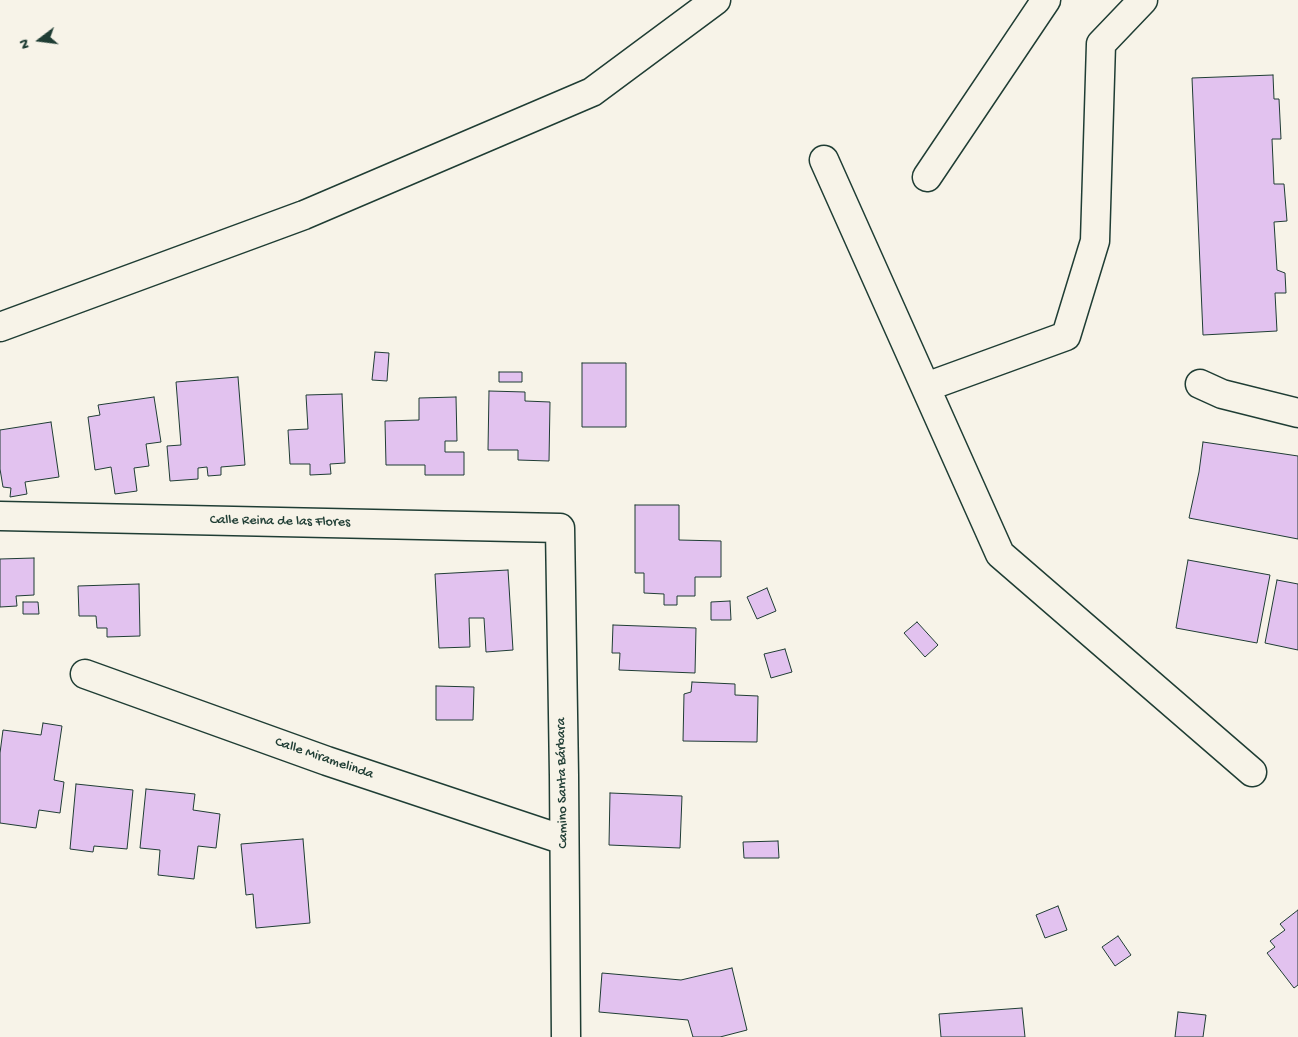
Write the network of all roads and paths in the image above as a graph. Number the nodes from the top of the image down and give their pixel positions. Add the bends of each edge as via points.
1 (716, 0) edge
2 (1046, 0) edge
3 (1143, 0) edge
4 (824, 160) dead end
5 (927, 178) dead end
6 (0, 327) edge
7 (1200, 384) dead end
8 (926, 387) junction
9 (1298, 413) edge
10 (0, 516) edge
11 (560, 528) joint
12 (85, 674) dead end
13 (1252, 772) dead end
14 (564, 840) junction
15 (566, 1037) edge

1 - 6 street via 592,92 304,215
2 - 5 street
3 - 8 street via 1101,44 1095,241 1066,336
4 - 8 street
7 - 9 street via 1222,394
8 - 13 street via 1000,554
10 - 11 street, Calle Reina de las Flores
11 - 14 street, Camino Santa Bárbara
12 - 14 street, Calle Miramelinda via 327,761
14 - 15 street, Camino Santa Bárbara

